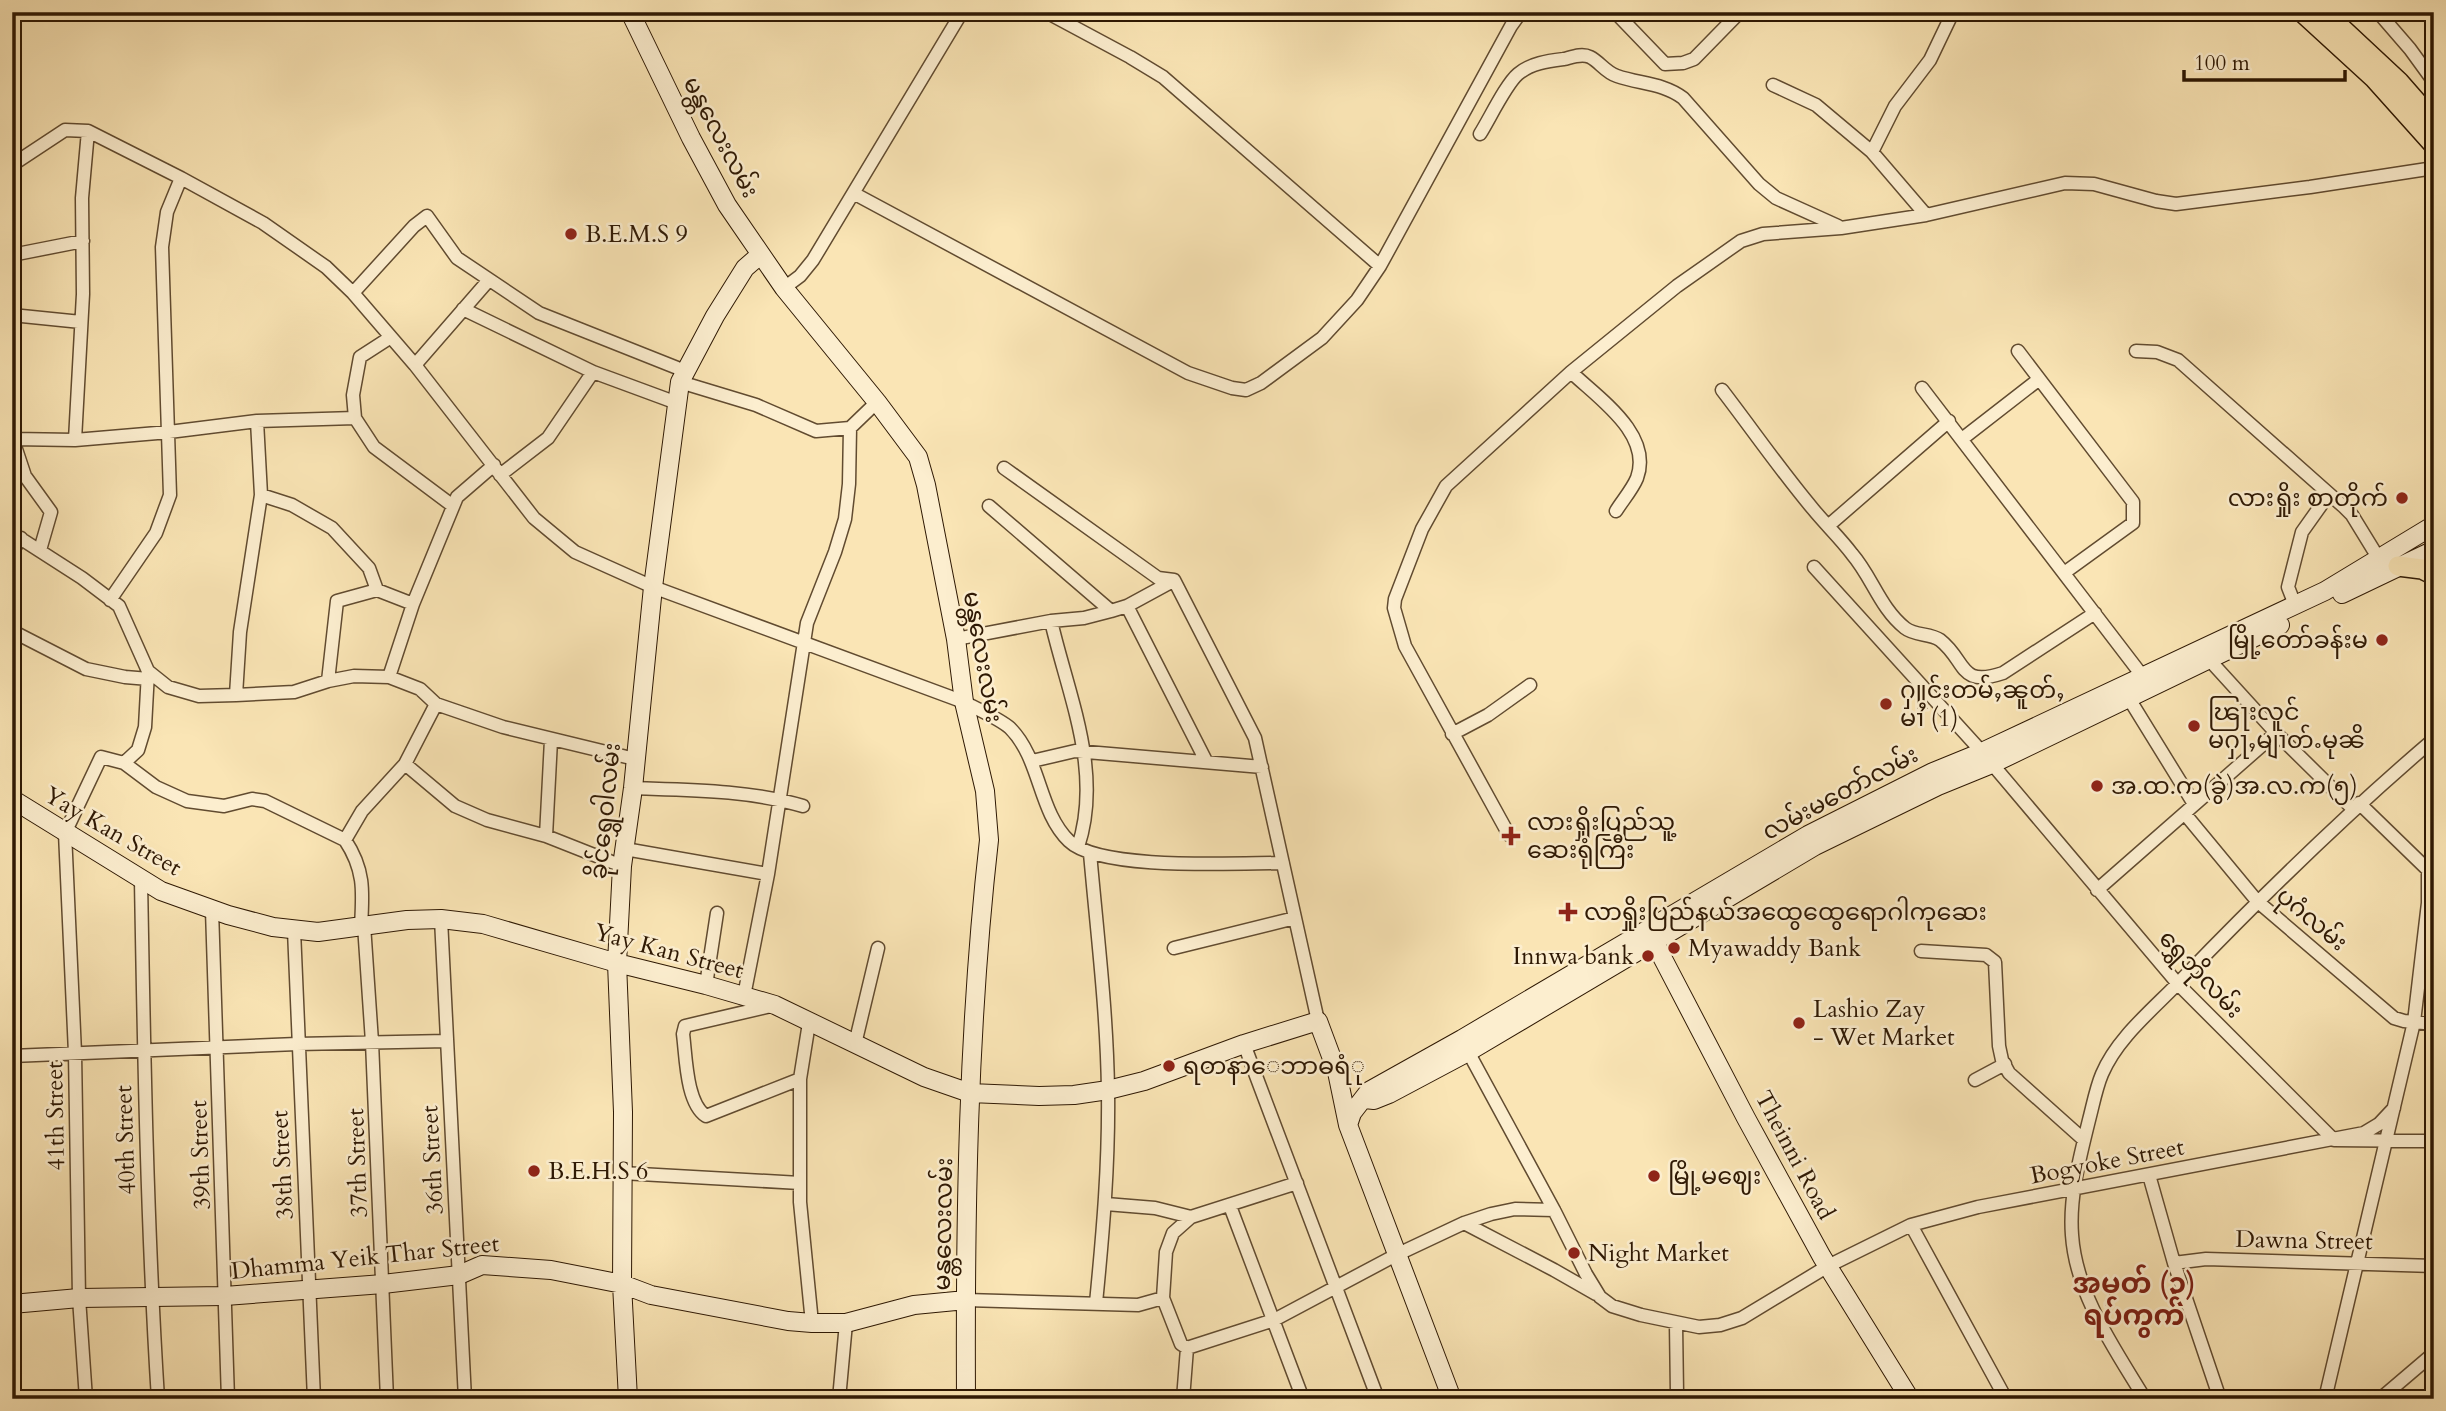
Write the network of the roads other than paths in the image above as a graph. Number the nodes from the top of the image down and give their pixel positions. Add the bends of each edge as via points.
1 (630, 12) edge
2 (962, 12) edge
3 (1046, 12) edge
4 (1521, 12) edge
5 (1615, 12) edge
6 (1741, 12) edge
7 (1953, 12) edge
8 (2378, 12) edge
9 (2325, 17) edge
10 (2434, 82) edge
11 (1773, 85) dead end
12 (2434, 122) edge
13 (88, 131) junction
14 (1480, 134) dead end
15 (2434, 145) edge
16 (1872, 152) junction
17 (12, 165) edge
18 (2434, 168) edge
19 (181, 178) junction
20 (855, 194) junction
21 (1926, 215) junction
22 (1841, 228) junction
23 (83, 241) junction
24 (12, 255) edge
25 (760, 256) junction
26 (1380, 266) junction
27 (488, 281) junction
28 (784, 288) junction
29 (353, 293) junction
30 (463, 309) junction
31 (12, 315) edge
32 (81, 322) junction
33 (391, 337) junction
34 (2018, 351) dead end
35 (2136, 351) dead end
36 (415, 365) junction
37 (593, 372) junction
38 (1571, 372) junction
39 (683, 377) junction
40 (2038, 380) junction
41 (1922, 388) dead end
42 (1722, 390) dead end
43 (877, 402) junction
44 (677, 403) junction
45 (355, 418) junction
46 (257, 421) junction
47 (1949, 421) junction
48 (850, 428) junction
49 (169, 432) junction
50 (13, 438) edge
51 (1962, 439) junction
52 (75, 440) junction
53 (1004, 468) dead end
54 (497, 470) junction
55 (261, 495) junction
56 (2329, 495) junction
57 (453, 506) junction
58 (989, 506) dead end
59 (1616, 511) dead end
60 (2434, 525) edge
61 (1828, 526) junction
62 (17, 536) edge
63 (40, 550) junction
64 (2434, 550) edge
65 (12, 552) edge
66 (2388, 562) junction
67 (1814, 568) dead end
68 (2064, 573) junction
69 (2434, 575) edge
70 (1174, 580) junction
71 (653, 587) junction
72 (377, 590) junction
73 (110, 600) junction
74 (414, 604) junction
75 (2295, 605) junction
76 (1127, 606) junction
77 (1111, 611) junction
78 (2095, 613) junction
79 (1051, 621) junction
80 (12, 631) edge
81 (956, 639) junction
82 (803, 643) junction
83 (2204, 654) junction
84 (148, 675) junction
85 (389, 677) junction
86 (328, 681) junction
87 (2147, 681) junction
88 (1530, 685) dead end
89 (236, 695) junction
90 (2128, 697) junction
91 (964, 702) junction
92 (436, 704) junction
93 (2276, 733) junction
94 (1452, 734) junction
95 (2434, 739) edge
96 (551, 740) junction
97 (1084, 751) junction
98 (1987, 758) junction
99 (635, 759) junction
100 (1032, 761) junction
101 (1206, 761) junction
102 (124, 763) junction
103 (405, 764) junction
104 (1262, 767) junction
105 (632, 788) junction
106 (778, 798) junction
107 (12, 799) edge
108 (803, 806) dead end
109 (2356, 806) junction
110 (2189, 809) junction
111 (65, 833) junction
112 (1509, 835) dead end
113 (546, 836) junction
114 (345, 840) junction
115 (1084, 850) junction
116 (624, 857) junction
117 (1283, 863) junction
118 (2431, 873) edge
119 (768, 874) junction
120 (141, 880) junction
121 (2098, 890) junction
122 (2258, 901) junction
123 (2431, 902) edge
124 (212, 910) junction
125 (717, 913) dead end
126 (1294, 918) junction
127 (441, 919) junction
128 (363, 926) junction
129 (294, 930) junction
130 (1651, 936) junction
131 (878, 948) dead end
132 (1174, 948) dead end
133 (1922, 951) dead end
134 (617, 963) junction
135 (2178, 984) junction
136 (706, 985) junction
137 (744, 996) junction
138 (775, 1005) junction
139 (1318, 1021) junction
140 (2414, 1022) junction
141 (808, 1023) junction
142 (2434, 1024) edge
143 (447, 1041) junction
144 (372, 1042) junction
145 (298, 1044) junction
146 (855, 1044) junction
147 (1244, 1044) junction
148 (1465, 1045) junction
149 (217, 1046) junction
150 (143, 1051) junction
151 (75, 1054) junction
152 (12, 1056) edge
153 (2005, 1064) junction
154 (1337, 1072) junction
155 (800, 1079) junction
156 (1975, 1080) dead end
157 (1108, 1090) junction
158 (970, 1093) junction
159 (1361, 1099) junction
160 (2394, 1108) junction
161 (1348, 1125) junction
162 (2084, 1140) junction
163 (2334, 1140) junction
164 (2385, 1141) junction
165 (2434, 1141) edge
166 (622, 1173) junction
167 (2149, 1175) junction
168 (800, 1183) junction
169 (1297, 1184) junction
170 (2074, 1189) junction
171 (1106, 1204) junction
172 (1230, 1206) junction
173 (1554, 1210) junction
174 (1191, 1217) junction
175 (1464, 1223) junction
176 (1911, 1226) junction
177 (1396, 1255) junction
178 (2358, 1262) junction
179 (2174, 1263) junction
180 (1828, 1266) junction
181 (2434, 1266) edge
182 (459, 1275) junction
183 (383, 1284) junction
184 (622, 1284) junction
185 (1336, 1286) junction
186 (309, 1290) junction
187 (225, 1296) junction
188 (152, 1297) junction
189 (1600, 1297) junction
190 (79, 1298) junction
191 (1163, 1298) junction
192 (966, 1300) junction
193 (1096, 1303) junction
194 (12, 1304) edge
195 (1274, 1320) junction
196 (812, 1323) junction
197 (846, 1323) junction
198 (1676, 1324) junction
199 (1187, 1348) junction
200 (2434, 1353) edge
201 (1673, 1397) edge
202 (86, 1399) edge
203 (158, 1399) edge
204 (228, 1399) edge
205 (314, 1399) edge
206 (387, 1399) edge
207 (465, 1399) edge
208 (628, 1399) edge
209 (839, 1399) edge
210 (966, 1399) edge
211 (1183, 1399) edge
212 (1303, 1399) edge
213 (1378, 1399) edge
214 (1452, 1399) edge
215 (1910, 1399) edge
216 (2006, 1399) edge
217 (2145, 1399) edge
218 (2220, 1399) edge
219 (2325, 1399) edge
220 (2380, 1399) edge

1 - 25 main road, မန္တလေးလမ်း via 697,149
2 - 20 street
3 - 26 street via 1163,77
4 - 26 street
5 - 6 street via 1665,64 1695,59
7 - 16 street via 1930,60 1895,106
8 - 10 street
9 - 12 main road via 2399,82
9 - 15 main road
11 - 16 street via 1816,105
13 - 17 street via 65,130
13 - 19 street
13 - 23 street
14 - 22 street via 1516,76 1546,61 1590,57 1608,73 1660,86 1683,98 1776,198
16 - 21 street
18 - 21 street via 2176,204 2094,184 2065,183
19 - 29 street via 263,223 326,267
19 - 49 street via 167,212 162,247
20 - 26 street via 1188,373 1246,390 1322,338
20 - 28 street via 813,260
21 - 22 street
22 - 38 street via 1763,234 1741,242 1677,286
23 - 24 street
23 - 32 street
25 - 28 main road, မန္တလေးလမ်း
25 - 39 main road, ခိုင်ရွှေဝါလမ်း via 745,268
27 - 29 street via 457,258 427,216
27 - 30 street
27 - 39 street via 539,313
28 - 43 main road, မန္တလေးလမ်း
29 - 33 street
30 - 36 street
30 - 37 street
31 - 32 street
32 - 52 street
33 - 36 street
33 - 45 street via 360,357
34 - 40 street
35 - 56 street via 2178,360
36 - 54 street
37 - 44 street
37 - 54 street via 548,438
38 - 59 street via 1625,424 1637,446 1637,478
38 - 94 street via 1446,486 1422,529 1395,599 1405,646
39 - 44 main road, ခိုင်ရွှေဝါလမ်း
39 - 48 street via 816,431
40 - 51 street
40 - 68 street via 2133,502 2133,523
41 - 47 street
42 - 61 street
43 - 48 street
43 - 81 main road, မန္တလေးလမ်း via 918,457
44 - 71 main road, ခိုင်ရွှေဝါလမ်း
45 - 46 street
45 - 57 street via 374,447
46 - 49 street
46 - 55 street
47 - 51 street
47 - 61 street
48 - 82 street via 845,519
49 - 52 street
49 - 73 street via 170,495 156,533
50 - 52 street
50 - 63 street via 25,476 51,512
51 - 68 street
53 - 70 street via 1158,578
54 - 57 street via 457,497
54 - 71 street via 534,518 575,552
55 - 72 street via 292,505 332,528 369,568
55 - 89 street via 240,632
56 - 66 street via 2352,515
56 - 75 street via 2302,531 2288,587
57 - 74 street
58 - 77 street
60 - 66 main road, လမ်းမတော်လမ်း
61 - 78 street via 1870,579 1880,601 1904,627 1939,639 1975,678 2003,673
62 - 63 street
62 - 65 street
63 - 73 street
64 - 66 main road, လမ်းမတော်လမ်း
66 - 69 main road
66 - 75 main road, လမ်းမတော်လမ်း
66 - 83 main road, လမ်းမတော်လမ်း
67 - 98 street, ရွှေဘိုလမ်း
68 - 78 street
70 - 76 street
70 - 104 street via 1255,738
71 - 82 street
71 - 99 main road, ခိုင်ရွှေဝါလမ်း
72 - 74 street
72 - 86 street via 337,601
73 - 84 street via 119,606
74 - 85 street
75 - 83 main road, လမ်းမတော်လမ်း
76 - 77 street
76 - 101 street
77 - 79 street
78 - 87 street
79 - 81 street
79 - 97 street
80 - 84 street via 86,669 125,677
81 - 91 main road, မန္တလေးလမ်း
82 - 91 street
82 - 106 street
83 - 87 main road, လမ်းမတော်လမ်း
83 - 93 street
84 - 89 street via 199,696
84 - 102 street via 145,727 138,750
85 - 86 street
85 - 92 street via 420,689
86 - 89 street via 294,692
87 - 90 main road, လမ်းမတော်လမ်း
87 - 98 main road, လမ်းမတော်လမ်း
88 - 94 street
90 - 98 main road, လမ်းမတော်လမ်း
90 - 110 street, ပုဂံလမ်း
91 - 100 street via 1010,727
91 - 158 main road, မန္တလေးလမ်း via 989,827
92 - 96 street
92 - 103 street
93 - 109 street
93 - 110 street
94 - 112 street
95 - 109 street
96 - 99 street
96 - 113 street
97 - 100 street
97 - 101 street
97 - 115 street via 1088,803
98 - 121 street, ရွှေဘိုလမ်း
98 - 130 main road, လမ်းမတော်လမ်း via 1892,800
99 - 105 main road, ခိုင်ရွှေဝါလမ်း
100 - 115 street via 1052,815 1068,840
101 - 104 street
102 - 111 street via 101,757
102 - 114 street via 156,787 187,801 224,806 252,799 265,801
103 - 113 street via 455,806
103 - 114 street via 362,811
104 - 117 street
105 - 106 street
105 - 116 main road, ခိုင်ရွှေဝါလမ်း
106 - 108 street
106 - 119 street
107 - 111 main road, Yay Kan Street
109 - 118 street
109 - 122 street
110 - 121 street
110 - 122 street, ပုဂံလမ်း
111 - 120 main road, Yay Kan Street
111 - 151 street, 41th Street
113 - 116 street
114 - 128 street, 37th Street via 356,856 363,884
115 - 117 street via 1099,856 1170,863
115 - 157 street via 1100,954
116 - 119 street
116 - 134 main road, ခိုင်ရွှေဝါလမ်း
117 - 126 street
118 - 123 street
119 - 137 street
120 - 124 main road, Yay Kan Street
120 - 150 street, 40th Street
121 - 135 street, ရွှေဘိုလမ်း
122 - 135 street
122 - 140 street, ပုဂံလမ်း via 2395,1017
123 - 140 street
124 - 129 main road, Yay Kan Street
124 - 149 street, 39th Street
125 - 136 street
126 - 132 street
126 - 139 street
127 - 128 main road, Yay Kan Street
127 - 134 main road, Yay Kan Street via 482,924
127 - 143 street, 36th Street
128 - 129 main road, Yay Kan Street
128 - 144 street, 37th Street
129 - 145 street, 38th Street
130 - 148 main road, လမ်းမတော်လမ်း
130 - 180 main road, Theinni Road
131 - 146 street
133 - 153 street via 1993,959 1999,1046
134 - 136 main road, Yay Kan Street
134 - 166 main road, ခိုင်ရွှေဝါလမ်း
135 - 162 street via 2126,1037 2102,1073
135 - 163 street, ရွှေဘိုလမ်း
136 - 137 main road, Yay Kan Street
137 - 138 main road, Yay Kan Street
138 - 141 main road, Yay Kan Street
138 - 155 street via 685,1026 689,1087 706,1116
139 - 147 main road, Yay Kan Street
139 - 154 main road
140 - 142 street, ပုဂံလမ်း
140 - 160 street
141 - 146 main road, Yay Kan Street
141 - 155 street
143 - 144 street
143 - 182 street, 36th Street
144 - 145 street
144 - 183 street, 37th Street
145 - 149 street
145 - 186 street, 38th Street
146 - 158 main road, Yay Kan Street
147 - 157 main road, Yay Kan Street
147 - 169 street
148 - 159 main road, လမ်းမတော်လမ်း via 1389,1094
148 - 173 street
149 - 150 street
149 - 187 street, 39th Street
150 - 151 street
150 - 188 street, 40th Street
151 - 152 street
151 - 190 street, 41th Street
153 - 156 street
153 - 162 street
154 - 159 main road
154 - 161 main road
155 - 168 street
157 - 158 main road, Yay Kan Street via 1039,1096
157 - 171 street
158 - 192 main road, မန္တလေးလမ်း
159 - 161 main road
160 - 163 street, Bogyoke Street via 2364,1133
160 - 164 street
161 - 177 main road
162 - 170 street
163 - 164 street
163 - 167 street, Bogyoke Street
164 - 165 street
164 - 178 street
166 - 168 street
166 - 184 main road, ခိုင်ရွှေဝါလမ်း
167 - 170 street, Bogyoke Street
167 - 179 street
168 - 196 street
169 - 172 street
169 - 185 street
170 - 176 street, Bogyoke Street via 1978,1207
170 - 217 street via 2071,1236 2077,1266 2091,1305
171 - 174 street
171 - 193 street
172 - 174 street
172 - 195 street
173 - 175 street via 1515,1209
173 - 189 street
174 - 191 street via 1169,1240
175 - 177 street
175 - 189 street, Bogyoke Street
176 - 180 street, Bogyoke Street
176 - 216 street
177 - 185 street
177 - 214 main road
178 - 179 street, Dawna Street via 2206,1259
178 - 181 street, Dawna Street
178 - 219 street
179 - 218 street
180 - 198 street, Bogyoke Street via 1742,1318 1699,1327
180 - 215 main road, Theinni Road
182 - 183 main road, Dhamma Yeik Thar Street
182 - 184 main road, Dhamma Yeik Thar Street via 482,1265 512,1266
182 - 207 street, 36th Street
183 - 186 main road, Dhamma Yeik Thar Street
183 - 206 street, 37th Street
184 - 196 main road, Dhamma Yeik Thar Street via 651,1295
184 - 208 main road, ခိုင်ရွှေဝါလမ်း
185 - 195 street
185 - 213 street
186 - 187 main road, Dhamma Yeik Thar Street
186 - 205 street, 38th Street
187 - 188 main road, Dhamma Yeik Thar Street
187 - 204 street, 39th Street
188 - 190 main road, Dhamma Yeik Thar Street
188 - 203 street, 40th Street
189 - 198 street, Bogyoke Street via 1612,1306
190 - 194 main road, Dhamma Yeik Thar Street
190 - 202 street, 41th Street
191 - 193 street via 1138,1305
191 - 199 street
192 - 193 street
192 - 197 main road, Dhamma Yeik Thar Street via 914,1305
192 - 210 main road, မန္တလေးလမ်း
195 - 199 street
195 - 212 street
196 - 197 main road, Dhamma Yeik Thar Street
197 - 209 street
198 - 201 street
199 - 211 street
200 - 220 street

